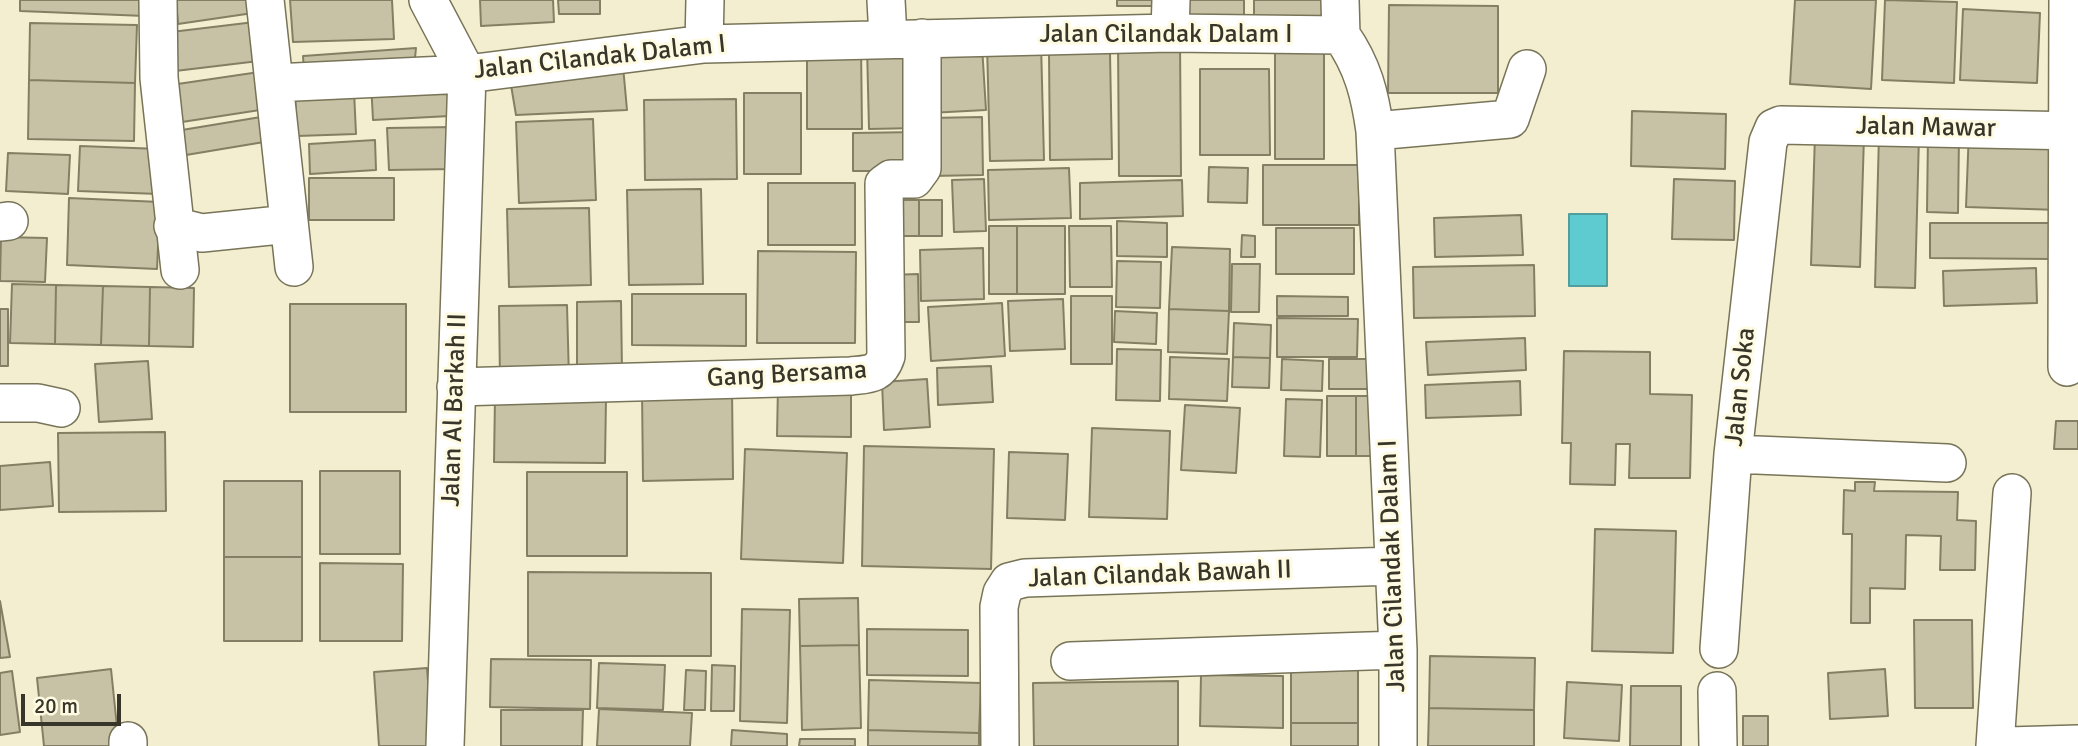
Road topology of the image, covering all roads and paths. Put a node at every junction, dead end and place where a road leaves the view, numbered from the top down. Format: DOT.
graph roads {
  1 [pos="158,0"];
  2 [pos="265,0"];
  3 [pos="428,0"];
  4 [pos="705,0"];
  5 [pos="886,0"];
  6 [pos="2068,0"];
  7 [pos="1171,17"];
  8 [pos="1341,18"];
  9 [pos="905,38"];
  10 [pos="704,44"];
  11 [pos="1527,69"];
  12 [pos="467,74"];
  13 [pos="274,83"];
  14 [pos="1774,128"];
  15 [pos="1375,131"];
  16 [pos="2073,131"];
  17 [pos="173,226"];
  18 [pos="270,226"];
  19 [pos="294,267"];
  20 [pos="180,270"];
  21 [pos="2067,367"];
  22 [pos="456,387"];
  23 [pos="0,404"];
  24 [pos="61,408"];
  25 [pos="1733,454"];
  26 [pos="1947,463"];
  27 [pos="2012,493"];
  28 [pos="1394,566"];
  29 [pos="1719,649"];
  30 [pos="1398,650"];
  31 [pos="1070,662"];
  32 [pos="1717,691"];
  33 [pos="2078,744"];
  34 [pos="445,746"];
  35 [pos="1000,746"];
  36 [pos="1398,746"];
  37 [pos="1718,746"];
  38 [pos="1995,746"];
  39 [pos="2008,746"];
  1 -- 17 [label="street"];
  2 -- 13 [label="street"];
  3 -- 12 [label="street"];
  4 -- 10 [label="street"];
  5 -- 9 [label="street"];
  6 -- 16 [label="street"];
  7 -- 8 [label="street, Jalan Cilandak Dalam I"];
  7 -- 9 [label="street, Jalan Cilandak Dalam I"];
  8 -- 15 [label="street, Jalan Cilandak Dalam I"];
  9 -- 10 [label="street, Jalan Cilandak Dalam I"];
  9 -- 22 [label="street, Gang Bersama"];
  10 -- 12 [label="street, Jalan Cilandak Dalam I"];
  11 -- 15 [label="street"];
  12 -- 13 [label="street, Jalan Cilandak Dalam I"];
  12 -- 22 [label="street, Jalan Al Barkah II"];
  13 -- 19 [label="street"];
  14 -- 16 [label="street, Jalan Mawar"];
  14 -- 25 [label="street, Jalan Soka"];
  15 -- 28 [label="street, Jalan Cilandak Dalam I"];
  16 -- 21 [label="street"];
  17 -- 18 [label="street"];
  17 -- 20 [label="street"];
  22 -- 34 [label="street, Jalan Al Barkah II"];
  23 -- 24 [label="street"];
  25 -- 26 [label="street"];
  25 -- 29 [label="street, Jalan Soka"];
  27 -- 38 [label="street"];
  28 -- 30 [label="street, Jalan Cilandak Dalam I"];
  28 -- 35 [label="street, Jalan Cilandak Bawah II"];
  30 -- 31 [label="street"];
  30 -- 36 [label="street, Jalan Cilandak Dalam I"];
  32 -- 37 [label="street"];
  33 -- 39 [label="street"];
}
